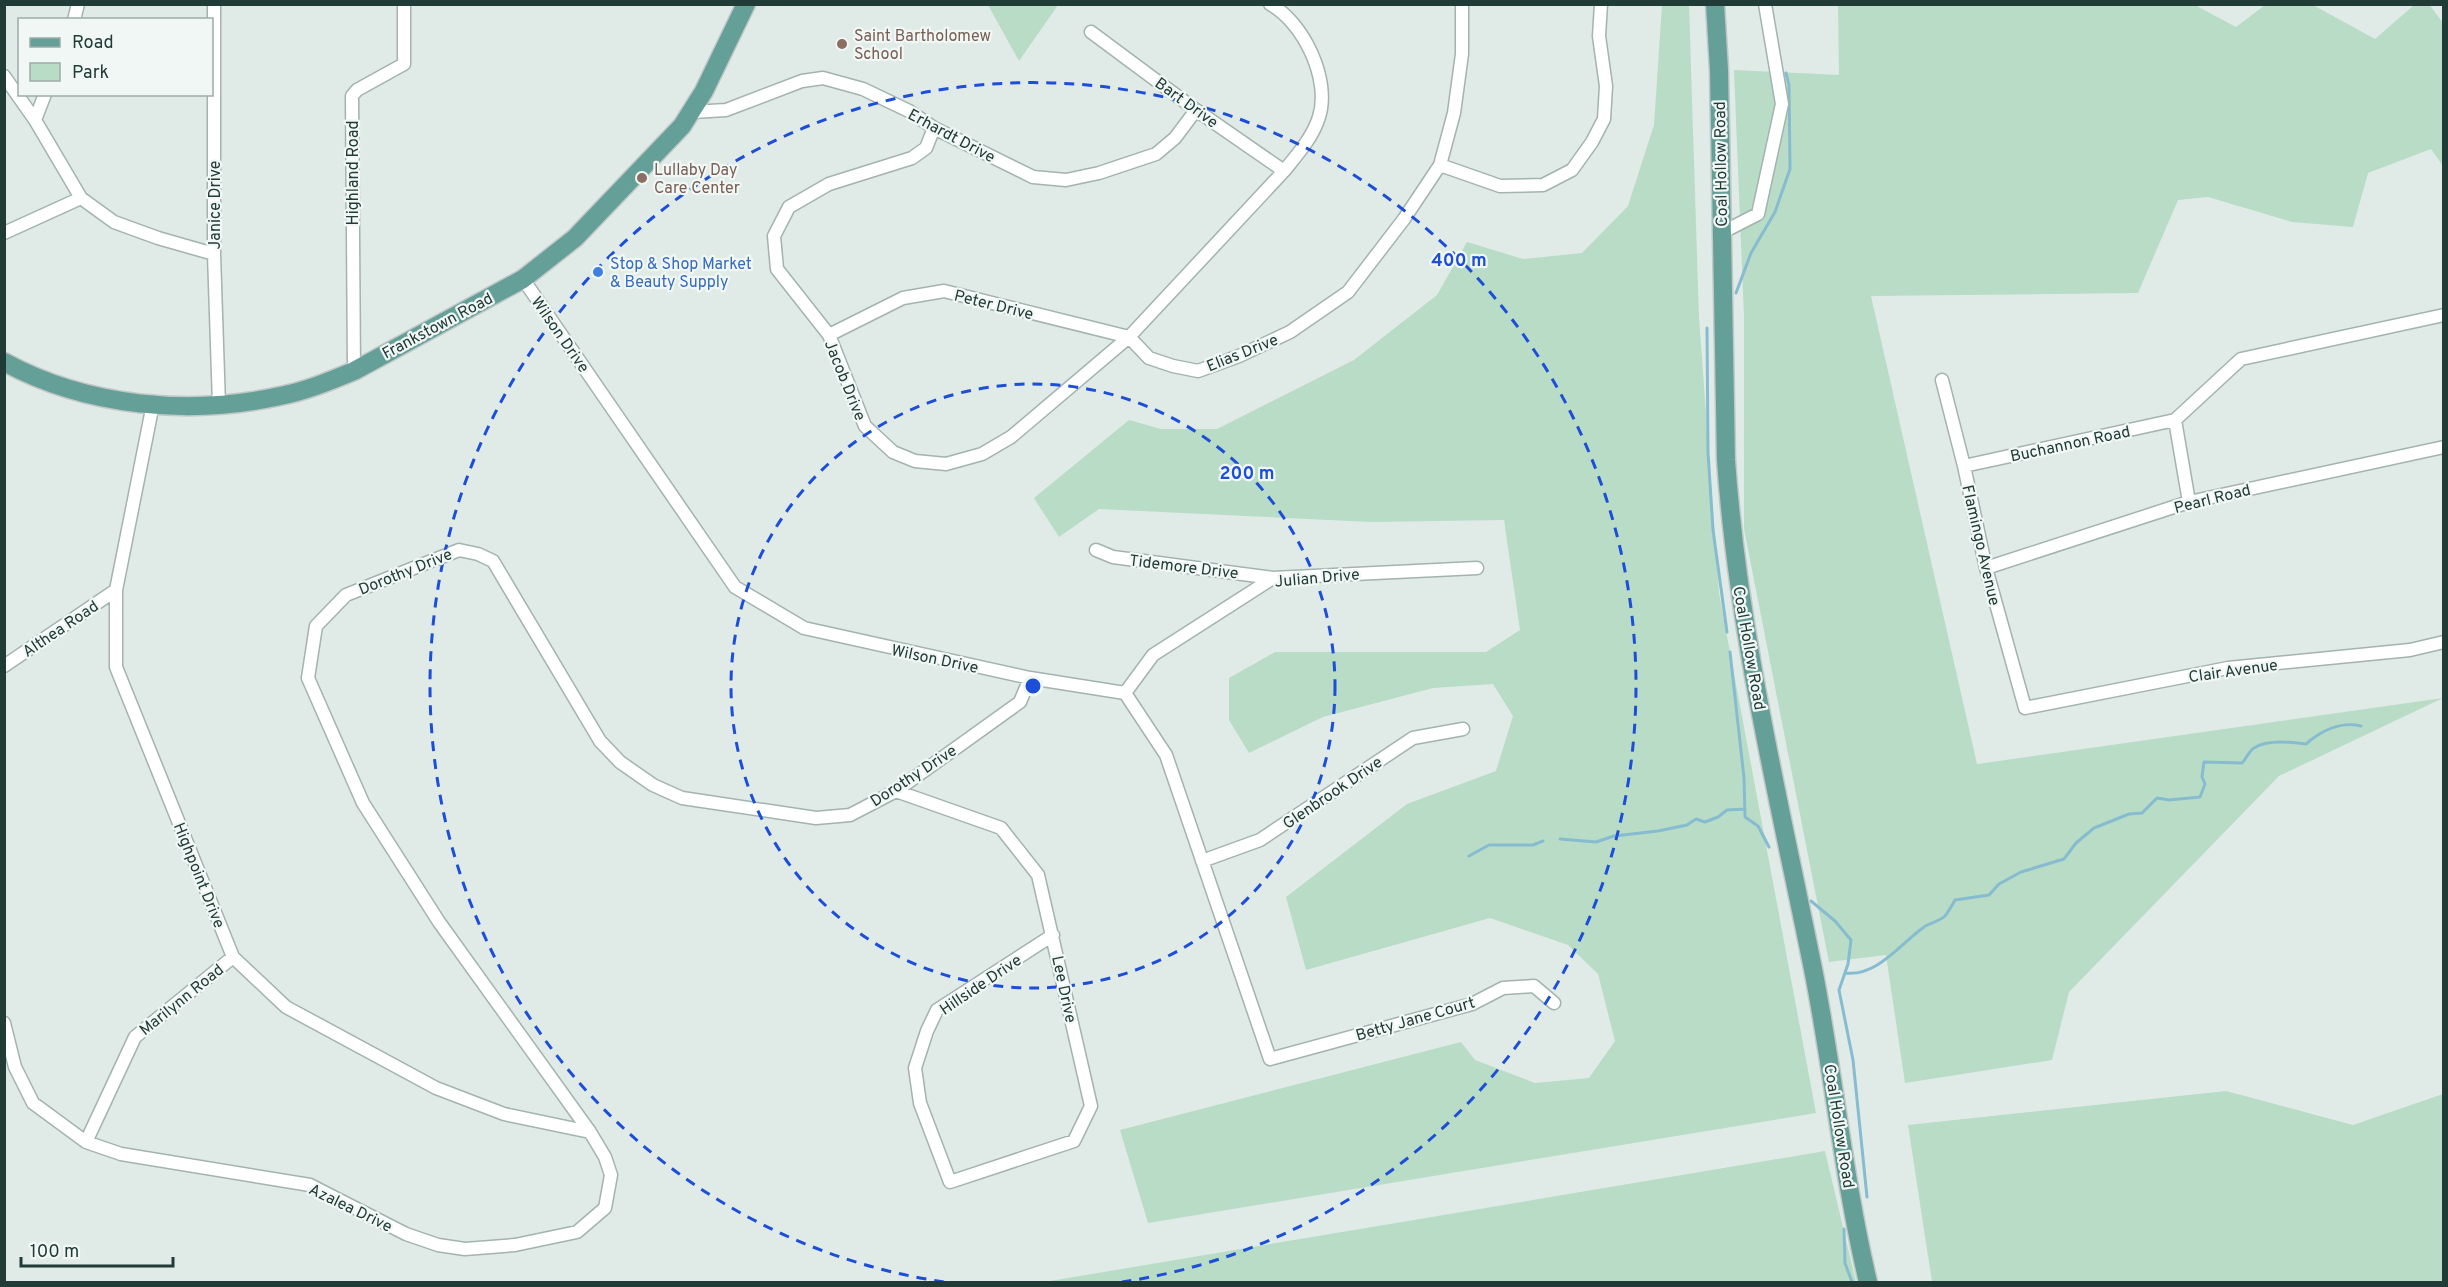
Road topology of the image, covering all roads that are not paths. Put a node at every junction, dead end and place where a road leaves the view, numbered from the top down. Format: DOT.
graph roads {
  1 [pos="214,4"];
  2 [pos="404,4"];
  3 [pos="746,4"];
  4 [pos="1270,4"];
  5 [pos="1462,4"];
  6 [pos="1601,4"];
  7 [pos="1715,4"];
  8 [pos="1765,4"];
  9 [pos="1091,32"];
  10 [pos="4,76"];
  11 [pos="18,96"];
  12 [pos="18,96"];
  13 [pos="44,96"];
  14 [pos="1196,110"];
  15 [pos="693,112"];
  16 [pos="35,120"];
  17 [pos="934,128"];
  18 [pos="1440,165"];
  19 [pos="1284,171"];
  20 [pos="81,198"];
  21 [pos="1721,232"];
  22 [pos="4,233"];
  23 [pos="214,254"];
  24 [pos="523,279"];
  25 [pos="2444,315"];
  26 [pos="829,335"];
  27 [pos="1129,337"];
  28 [pos="4,362"];
  29 [pos="354,371"];
  30 [pos="1942,380"];
  31 [pos="153,404"];
  32 [pos="219,405"];
  33 [pos="2175,420"];
  34 [pos="2444,447"];
  35 [pos="1964,466"];
  36 [pos="2189,502"];
  37 [pos="1096,550"];
  38 [pos="1477,568"];
  39 [pos="1986,568"];
  40 [pos="1273,578"];
  41 [pos="116,590"];
  42 [pos="2444,642"];
  43 [pos="4,666"];
  44 [pos="1030,678"];
  45 [pos="1125,693"];
  46 [pos="2025,708"];
  47 [pos="1463,729"];
  48 [pos="896,791"];
  49 [pos="1202,861"];
  50 [pos="1053,935"];
  51 [pos="234,957"];
  52 [pos="1554,1003"];
  53 [pos="4,1023"];
  54 [pos="590,1132"];
  55 [pos="86,1142"];
  56 [pos="950,1182"];
  57 [pos="1868,1282"];
  1 -- 23 [label="street, Janice Drive"];
  2 -- 29 [label="street, Highland Road"];
  3 -- 15 [label="main road, Frankstown Road"];
  4 -- 19 [label="street"];
  5 -- 18 [label="street, Elias Drive"];
  6 -- 18 [label="street"];
  7 -- 21 [label="main road, Coal Hollow Road"];
  8 -- 21 [label="street"];
  9 -- 14 [label="street, Bart Drive"];
  10 -- 12 [label="street"];
  11 -- 16 [label="street"];
  13 -- 16 [label="street"];
  14 -- 17 [label="street, Erhardt Drive"];
  14 -- 19 [label="street, Bart Drive"];
  15 -- 17 [label="street, Erhardt Drive"];
  15 -- 24 [label="main road, Frankstown Road"];
  16 -- 20 [label="street"];
  17 -- 26 [label="street, Jacob Drive"];
  18 -- 27 [label="street, Elias Drive"];
  19 -- 27 [label="street"];
  20 -- 22 [label="street"];
  20 -- 23 [label="street"];
  21 -- 57 [label="main road, Coal Hollow Road"];
  23 -- 32 [label="street, Janice Drive"];
  24 -- 29 [label="main road, Frankstown Road"];
  24 -- 44 [label="street, Wilson Drive"];
  25 -- 33 [label="street"];
  26 -- 27 [label="street, Peter Drive"];
  26 -- 27 [label="street, Jacob Drive"];
  28 -- 31 [label="main road, Frankstown Road"];
  29 -- 32 [label="main road, Frankstown Road"];
  30 -- 35 [label="street, Flamingo Avenue"];
  31 -- 32 [label="main road, Frankstown Road"];
  31 -- 41 [label="street, Highpoint Drive"];
  33 -- 35 [label="street, Buchannon Road"];
  33 -- 36 [label="street"];
  34 -- 36 [label="street, Pearl Road"];
  35 -- 39 [label="street, Flamingo Avenue"];
  36 -- 39 [label="street, Pearl Road"];
  37 -- 40 [label="street, Tidemore Drive"];
  38 -- 40 [label="street, Julian Drive"];
  39 -- 46 [label="street, Flamingo Avenue"];
  40 -- 45 [label="street, Julian Drive"];
  41 -- 43 [label="street, Althea Road"];
  41 -- 51 [label="street, Highpoint Drive"];
  42 -- 46 [label="street, Clair Avenue"];
  44 -- 45 [label="street, Wilson Drive"];
  44 -- 48 [label="street, Dorothy Drive"];
  45 -- 49 [label="street"];
  47 -- 49 [label="street, Glenbrook Drive"];
  48 -- 50 [label="street, Lee Drive"];
  48 -- 54 [label="street, Dorothy Drive"];
  49 -- 52 [label="street, Betty Jane Court"];
  50 -- 56 [label="street, Hillside Drive"];
  50 -- 56 [label="street, Lee Drive"];
  51 -- 54 [label="street, Highpoint Drive"];
  51 -- 55 [label="street, Marilynn Road"];
  53 -- 55 [label="street, Azalea Drive"];
  54 -- 55 [label="street, Azalea Drive"];
}
